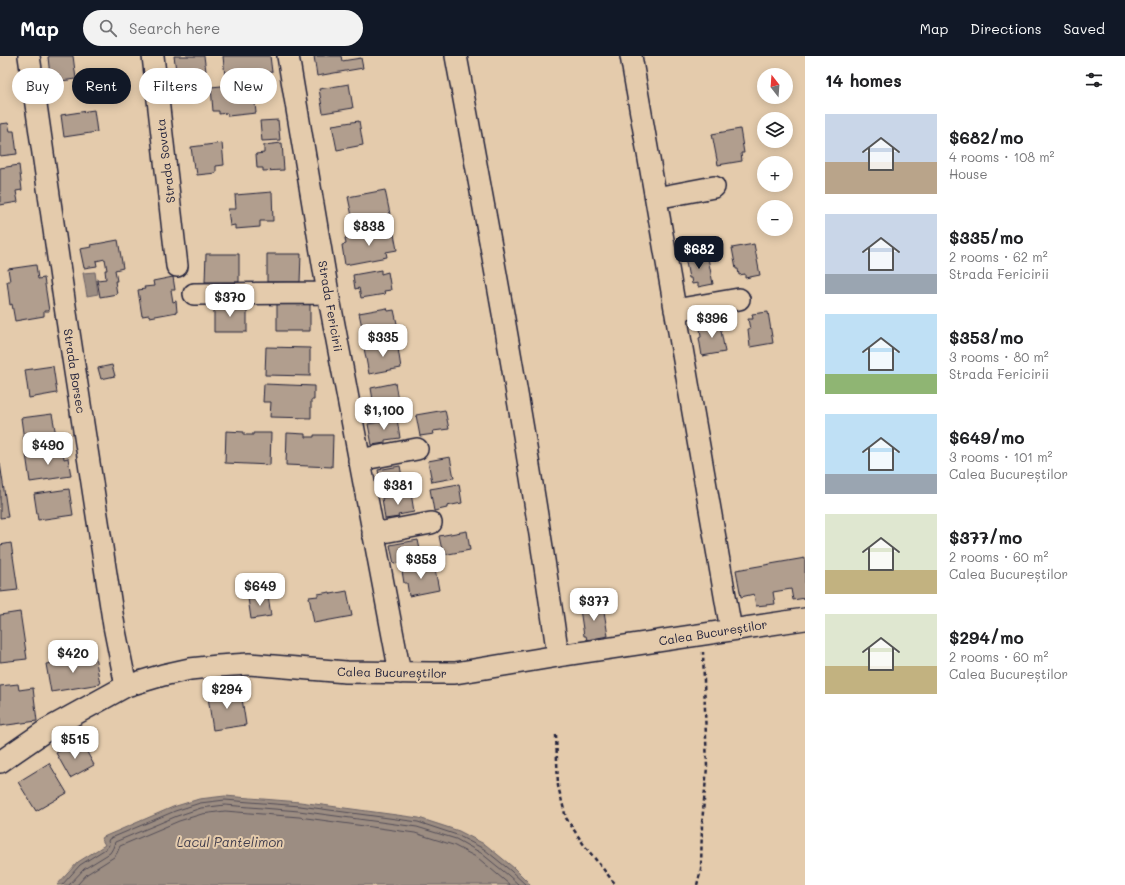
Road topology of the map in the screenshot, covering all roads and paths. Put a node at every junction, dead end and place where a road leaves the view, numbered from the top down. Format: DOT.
graph roads {
  1 [pos="29,56"];
  2 [pos="153,56"];
  3 [pos="288,56"];
  4 [pos="456,56"];
  5 [pos="631,56"];
  6 [pos="714,187"];
  7 [pos="656,198"];
  8 [pos="177,266"];
  9 [pos="328,293"];
  10 [pos="194,294"];
  11 [pos="738,299"];
  12 [pos="675,310"];
  13 [pos="417,449"];
  14 [pos="359,460"];
  15 [pos="431,523"];
  16 [pos="373,534"];
  17 [pos="805,618"];
  18 [pos="731,630"];
  19 [pos="702,634"];
  20 [pos="558,656"];
  21 [pos="400,673"];
  22 [pos="126,686"];
  23 [pos="556,735"];
  24 [pos="0,762"];
  25 [pos="616,885"];
  26 [pos="697,885"];
  1 -- 22 [label="street, Strada Borsec"];
  2 -- 8 [label="street, Strada Sovata"];
  3 -- 9 [label="street, Strada Fericirii"];
  4 -- 20 [label="street"];
  5 -- 7 [label="street"];
  6 -- 7 [label="street"];
  7 -- 12 [label="street"];
  9 -- 10 [label="street"];
  9 -- 14 [label="street, Strada Fericirii"];
  11 -- 12 [label="street"];
  12 -- 18 [label="street"];
  13 -- 14 [label="street"];
  14 -- 16 [label="street, Strada Fericirii"];
  15 -- 16 [label="street"];
  16 -- 21 [label="street, Strada Fericirii"];
  17 -- 18 [label="street, Calea Bucureștilor"];
  18 -- 19 [label="street, Calea Bucureștilor"];
  19 -- 20 [label="street, Calea Bucureștilor"];
  19 -- 26 [label="path"];
  20 -- 21 [label="street, Calea Bucureștilor"];
  21 -- 22 [label="street, Calea Bucureștilor"];
  22 -- 24 [label="street, Calea Bucureștilor"];
  23 -- 25 [label="path"];
}
